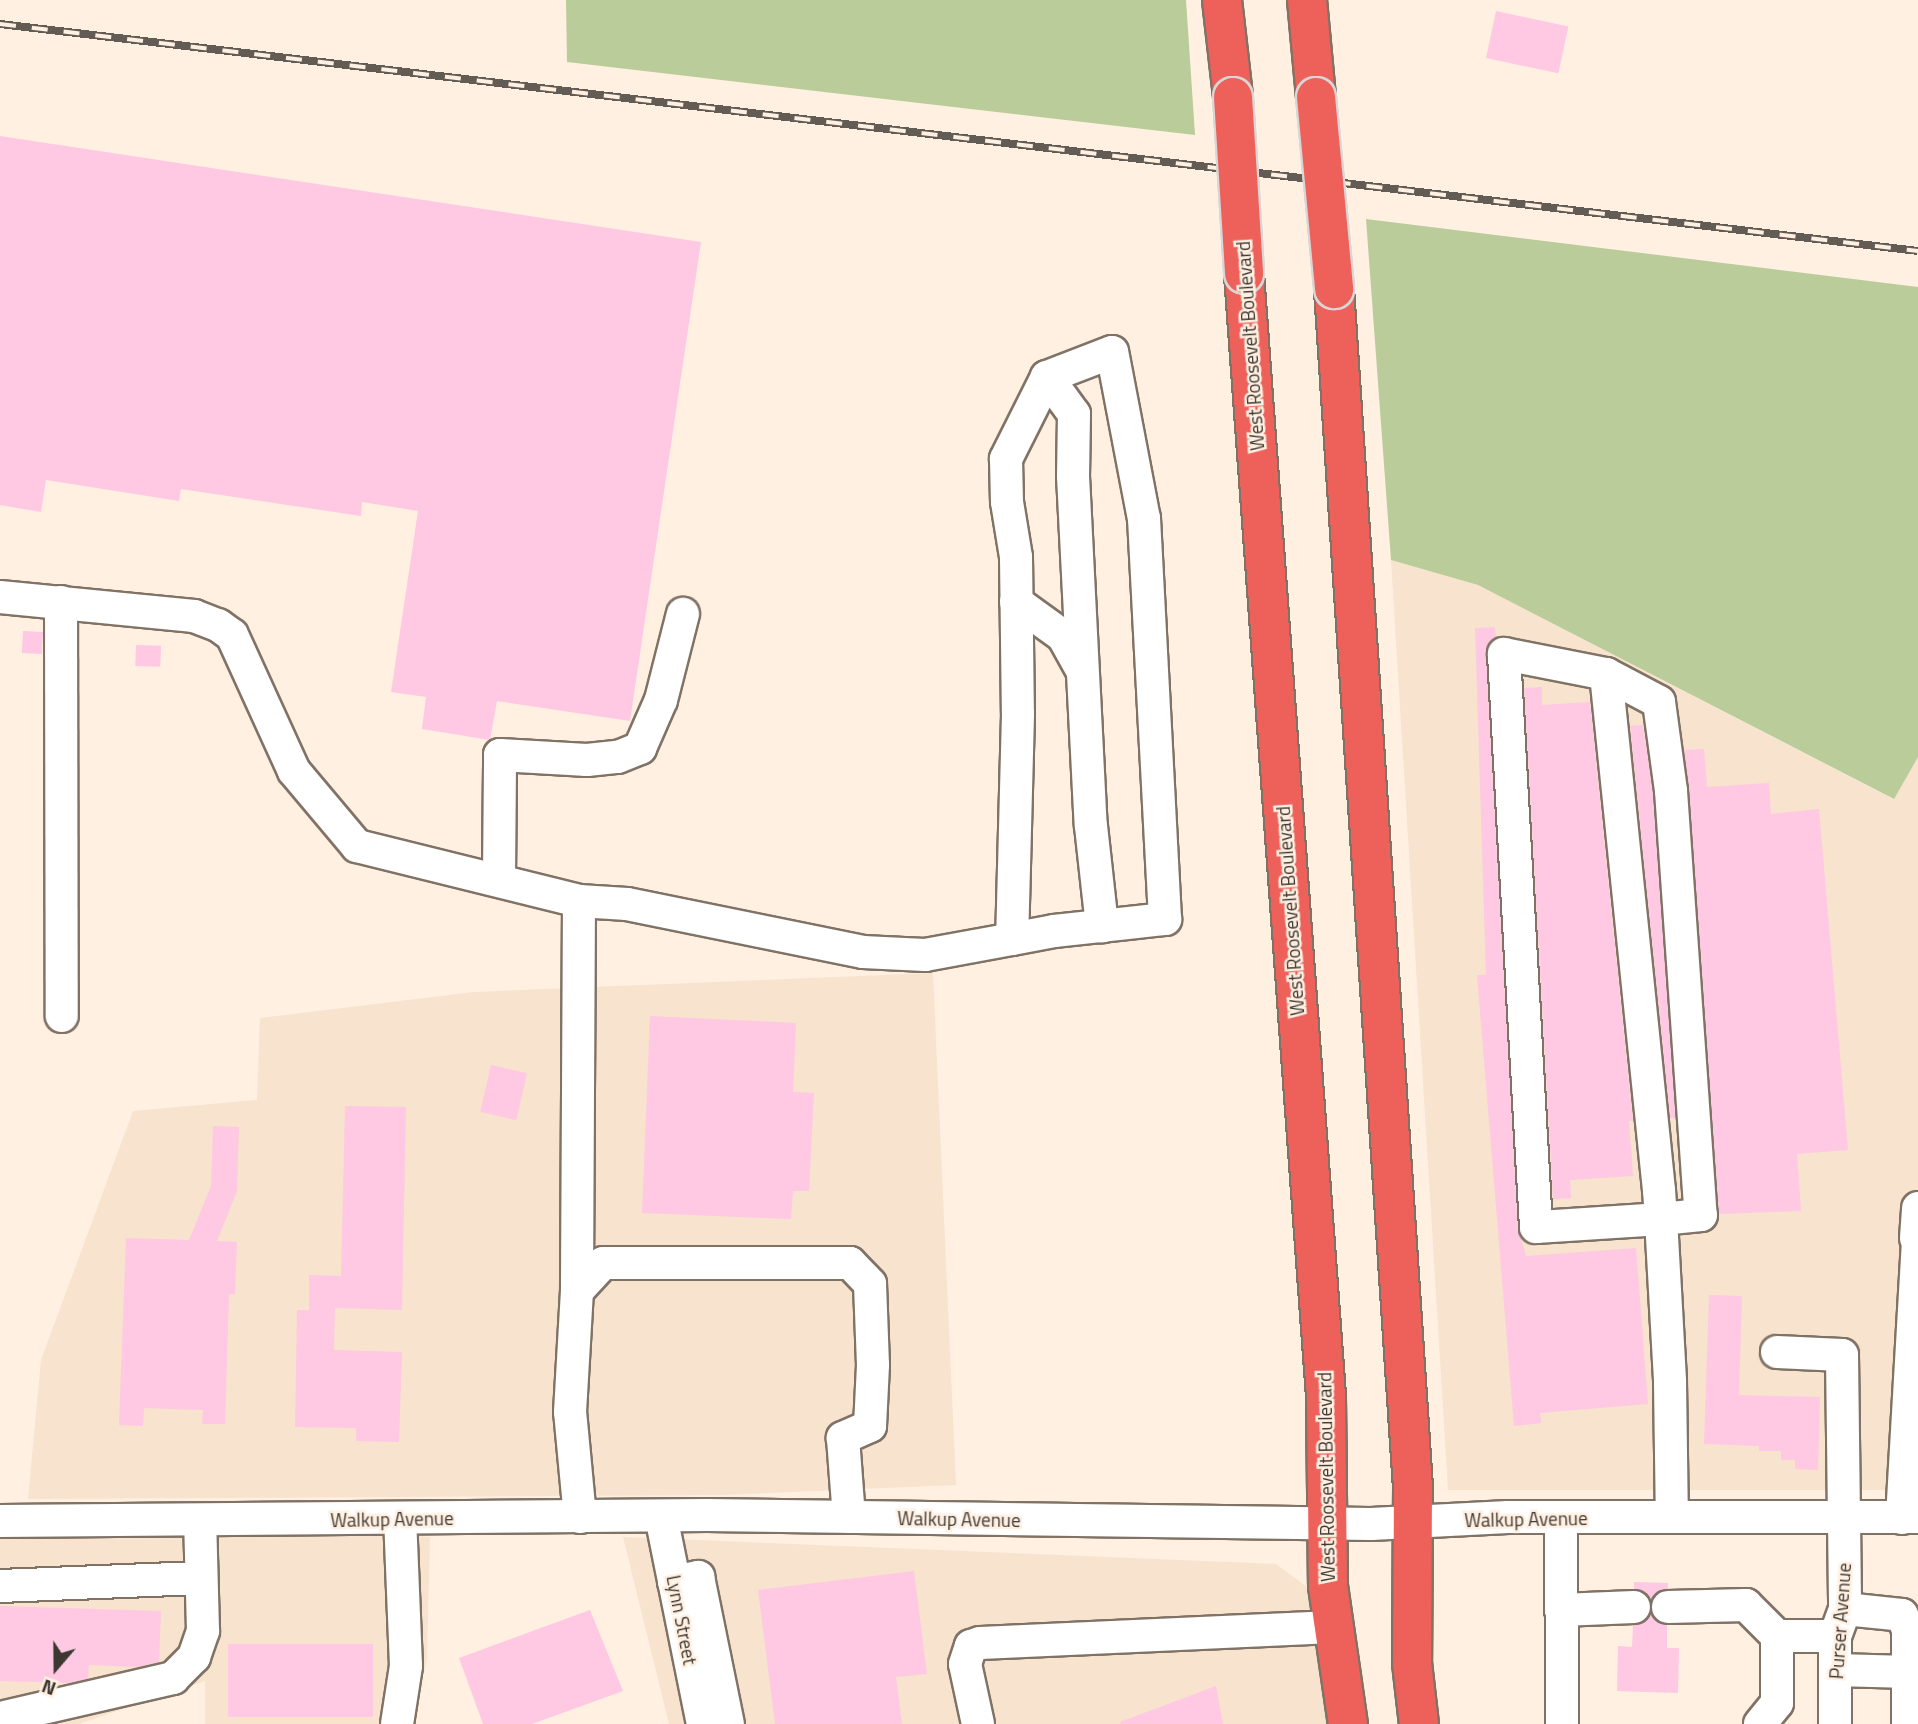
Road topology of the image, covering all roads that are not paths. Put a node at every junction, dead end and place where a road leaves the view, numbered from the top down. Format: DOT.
graph roads {
  1 [pos="1222,0"];
  2 [pos="1307,0"];
  3 [pos="1047,377"];
  4 [pos="0,597"];
  5 [pos="61,602"];
  6 [pos="1016,603"];
  7 [pos="683,614"];
  8 [pos="1083,672"];
  9 [pos="1606,674"];
  10 [pos="499,879"];
  11 [pos="579,901"];
  12 [pos="1102,926"];
  13 [pos="1012,939"];
  14 [pos="62,1016"];
  15 [pos="1661,1219"];
  16 [pos="1917,1228"];
  17 [pos="577,1291"];
  18 [pos="1777,1352"];
  19 [pos="661,1516"];
  20 [pos="580,1517"];
  21 [pos="849,1517"];
  22 [pos="1561,1517"];
  23 [pos="1672,1517"];
  24 [pos="400,1518"];
  25 [pos="1844,1518"];
  26 [pos="1910,1518"];
  27 [pos="200,1520"];
  28 [pos="0,1521"];
  29 [pos="1412,1522"];
  30 [pos="1327,1524"];
  31 [pos="201,1578"];
  32 [pos="674,1582"];
  33 [pos="0,1586"];
  34 [pos="1634,1607"];
  35 [pos="1668,1607"];
  36 [pos="1561,1610"];
  37 [pos="1840,1622"];
  38 [pos="1334,1626"];
  39 [pos="1777,1636"];
  40 [pos="1835,1670"];
  41 [pos="1910,1672"];
  42 [pos="0,1718"];
  43 [pos="397,1724"];
  44 [pos="703,1724"];
  45 [pos="728,1724"];
  46 [pos="978,1724"];
  47 [pos="1348,1724"];
  48 [pos="1419,1724"];
  49 [pos="1562,1724"];
  50 [pos="1760,1724"];
  51 [pos="1835,1724"];
  52 [pos="1908,1724"];
  1 -- 30 [label="highway, West Roosevelt Boulevard, bridge"];
  2 -- 29 [label="highway, bridge"];
  3 -- 6 [label="street"];
  3 -- 8 [label="street"];
  3 -- 12 [label="street"];
  4 -- 5 [label="street"];
  5 -- 10 [label="street"];
  5 -- 14 [label="street"];
  6 -- 8 [label="street"];
  6 -- 13 [label="street"];
  7 -- 10 [label="street"];
  8 -- 12 [label="street"];
  9 -- 15 [label="street"];
  9 -- 15 [label="street"];
  9 -- 15 [label="street"];
  10 -- 11 [label="street"];
  11 -- 13 [label="street"];
  11 -- 17 [label="street"];
  12 -- 13 [label="street"];
  15 -- 23 [label="street"];
  16 -- 26 [label="street"];
  17 -- 20 [label="street"];
  17 -- 21 [label="street"];
  18 -- 25 [label="street, Purser Avenue"];
  19 -- 20 [label="street, Walkup Avenue"];
  19 -- 21 [label="street, Walkup Avenue"];
  19 -- 32 [label="street, Lynn Street"];
  20 -- 24 [label="street, Walkup Avenue"];
  21 -- 30 [label="street, Walkup Avenue"];
  22 -- 23 [label="street, Walkup Avenue"];
  22 -- 29 [label="street, Walkup Avenue"];
  22 -- 36 [label="street"];
  23 -- 25 [label="street, Walkup Avenue"];
  24 -- 27 [label="street, Walkup Avenue"];
  24 -- 43 [label="street"];
  25 -- 26 [label="street, Walkup Avenue"];
  25 -- 37 [label="street, Purser Avenue"];
  27 -- 28 [label="street, Walkup Avenue"];
  27 -- 31 [label="street"];
  29 -- 30 [label="street, Walkup Avenue"];
  29 -- 48 [label="highway"];
  30 -- 38 [label="highway, West Roosevelt Boulevard"];
  31 -- 33 [label="street"];
  31 -- 42 [label="street"];
  32 -- 44 [label="street, Lynn Street"];
  32 -- 45 [label="street"];
  34 -- 36 [label="street"];
  35 -- 39 [label="street"];
  36 -- 49 [label="street"];
  37 -- 39 [label="street"];
  37 -- 40 [label="street, Purser Avenue"];
  37 -- 41 [label="street"];
  38 -- 46 [label="street"];
  38 -- 47 [label="highway, West Roosevelt Boulevard"];
  39 -- 50 [label="street"];
  40 -- 41 [label="street"];
  40 -- 51 [label="street, Purser Avenue"];
  41 -- 52 [label="street"];
}
